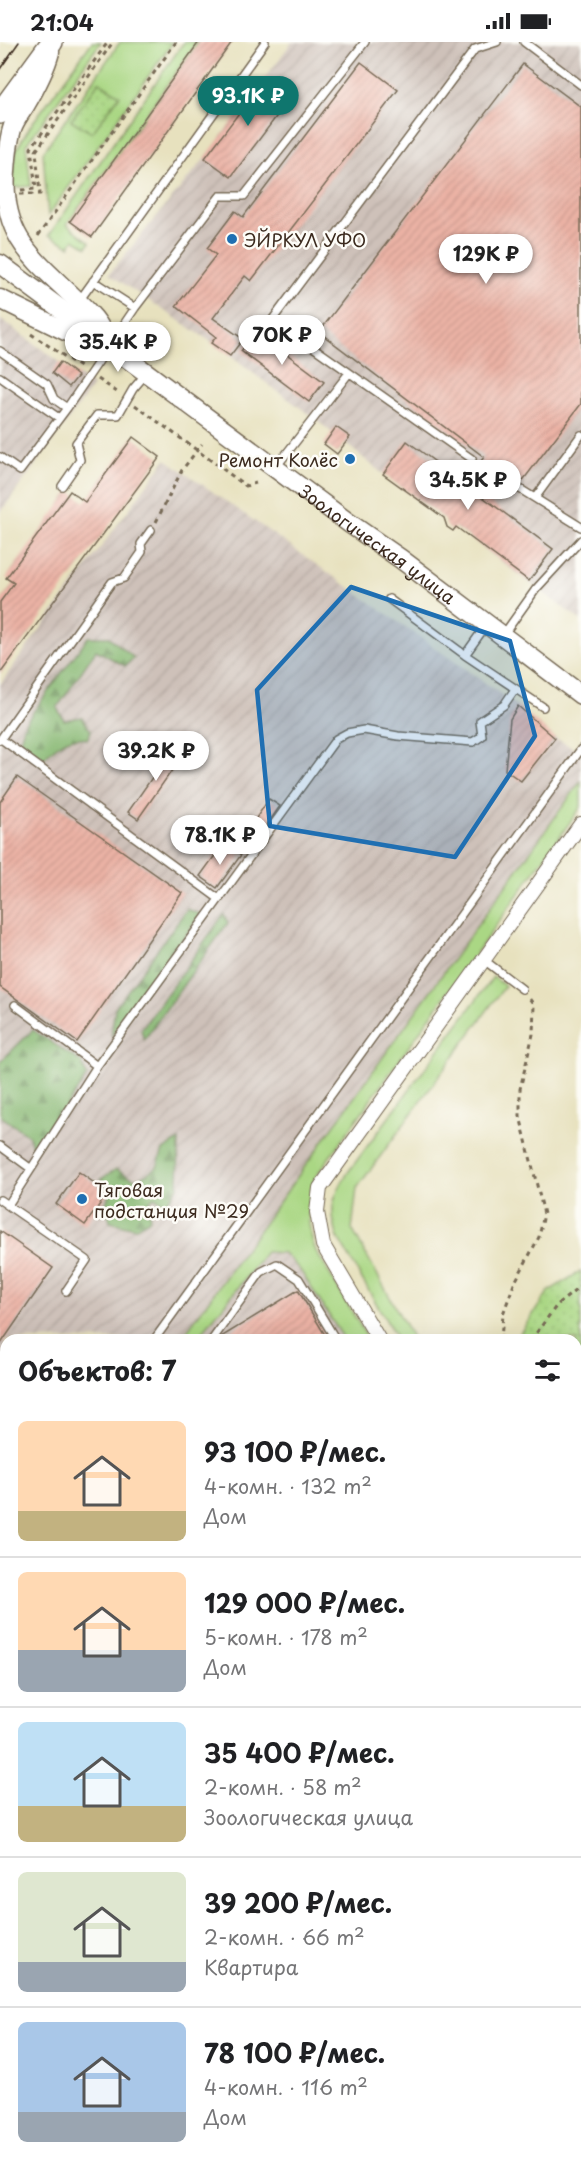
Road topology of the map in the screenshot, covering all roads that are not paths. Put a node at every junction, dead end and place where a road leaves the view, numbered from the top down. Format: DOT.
graph roads {
  1 [pos="52,42"];
  2 [pos="265,42"];
  3 [pos="364,42"];
  4 [pos="497,42"];
  5 [pos="524,42"];
  6 [pos="581,85"];
  7 [pos="0,113"];
  8 [pos="0,264"];
  9 [pos="93,281"];
  10 [pos="0,299"];
  11 [pos="74,308"];
  12 [pos="135,308"];
  13 [pos="110,345"];
  14 [pos="0,351"];
  15 [pos="147,372"];
  16 [pos="349,373"];
  17 [pos="0,377"];
  18 [pos="67,408"];
  19 [pos="59,418"];
  20 [pos="581,435"];
  21 [pos="0,457"];
  22 [pos="472,459"];
  23 [pos="276,467"];
  24 [pos="504,479"];
  25 [pos="62,486"];
  26 [pos="535,498"];
  27 [pos="581,526"];
  28 [pos="151,530"];
  29 [pos="581,540"];
  30 [pos="389,599"];
  31 [pos="487,624"];
  32 [pos="502,636"];
  33 [pos="465,655"];
  34 [pos="515,688"];
  35 [pos="581,695"];
  36 [pos="543,707"];
  37 [pos="0,740"];
  38 [pos="581,749"];
  39 [pos="581,824"];
  40 [pos="219,899"];
  41 [pos="484,960"];
  42 [pos="522,989"];
  43 [pos="15,1005"];
  44 [pos="98,1066"];
  45 [pos="0,1146"];
  46 [pos="30,1168"];
  47 [pos="0,1200"];
  48 [pos="8,1205"];
  49 [pos="66,1291"];
  50 [pos="158,1334"];
  51 [pos="218,1334"];
  52 [pos="332,1334"];
  53 [pos="375,1334"];
  1 -- 7 [label="main road"];
  1 -- 11 [label="street"];
  2 -- 9 [label="lane"];
  3 -- 12 [label="lane"];
  4 -- 16 [label="lane"];
  5 -- 6 [label="lane"];
  8 -- 11 [label="street"];
  9 -- 11 [label="lane"];
  9 -- 12 [label="lane"];
  10 -- 13 [label="street"];
  11 -- 13 [label="street"];
  12 -- 13 [label="lane"];
  13 -- 15 [label="street, Зоологическая улица"];
  13 -- 18 [label="lane"];
  14 -- 18 [label="lane"];
  15 -- 23 [label="street, Зоологическая улица"];
  15 -- 25 [label="lane"];
  16 -- 22 [label="lane"];
  16 -- 23 [label="lane"];
  17 -- 19 [label="lane"];
  18 -- 19 [label="lane"];
  19 -- 21 [label="lane"];
  20 -- 26 [label="lane"];
  23 -- 31 [label="street, Зоологическая улица"];
  24 -- 26 [label="lane"];
  26 -- 27 [label="lane"];
  28 -- 37 [label="lane"];
  29 -- 32 [label="lane"];
  30 -- 33 [label="lane"];
  31 -- 32 [label="street, Зоологическая улица"];
  31 -- 33 [label="lane"];
  32 -- 35 [label="street, Зоологическая улица"];
  33 -- 34 [label="lane"];
  34 -- 36 [label="lane"];
  34 -- 40 [label="lane"];
  37 -- 40 [label="lane"];
  38 -- 50 [label="lane"];
  39 -- 41 [label="street"];
  40 -- 44 [label="lane"];
  41 -- 42 [label="lane"];
  41 -- 53 [label="street"];
  43 -- 44 [label="lane"];
  44 -- 46 [label="lane"];
  45 -- 46 [label="lane"];
  46 -- 48 [label="lane"];
  47 -- 48 [label="lane"];
  48 -- 49 [label="lane"];
  51 -- 52 [label="lane"];
}
